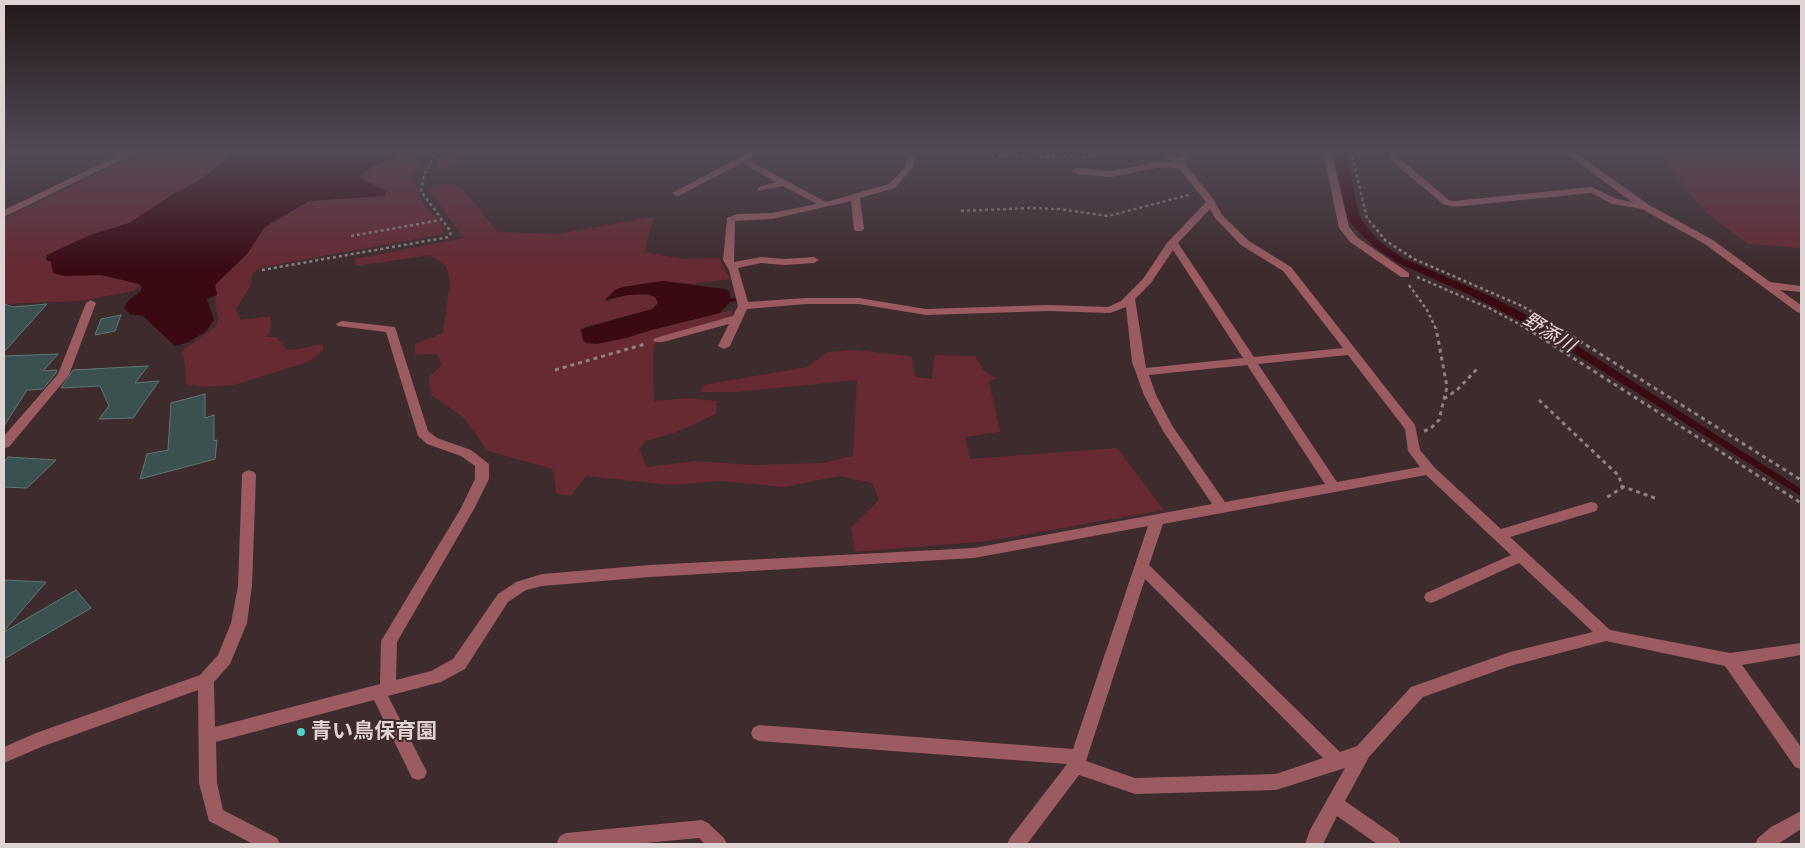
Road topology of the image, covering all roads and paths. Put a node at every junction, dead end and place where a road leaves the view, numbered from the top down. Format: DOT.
graph roads {
  1 [pos="53,191"];
  2 [pos="421,191"];
  3 [pos="682,191"];
  4 [pos="797,191"];
  5 [pos="877,191"];
  6 [pos="1336,191"];
  7 [pos="1360,191"];
  8 [pos="1432,191"];
  9 [pos="1586,191"];
  10 [pos="1593,191"];
  11 [pos="1623,191"];
  12 [pos="1203,192"];
  13 [pos="677,193"];
  14 [pos="855,197"];
  15 [pos="1211,202"];
  16 [pos="824,206"];
  17 [pos="1646,207"];
  18 [pos="961,211"];
  19 [pos="4,214"];
  20 [pos="442,220"];
  21 [pos="859,229"];
  22 [pos="351,236"];
  23 [pos="1173,243"];
  24 [pos="814,260"];
  25 [pos="796,262"];
  26 [pos="731,266"];
  27 [pos="262,270"];
  28 [pos="797,274"];
  29 [pos="1405,275"];
  30 [pos="1769,285"];
  31 [pos="1801,289"];
  32 [pos="1128,300"];
  33 [pos="91,303"];
  34 [pos="743,306"];
  35 [pos="1801,310"];
  36 [pos="737,318"];
  37 [pos="342,324"];
  38 [pos="659,340"];
  39 [pos="724,346"];
  40 [pos="1351,351"];
  41 [pos="1250,361"];
  42 [pos="1477,369"];
  43 [pos="555,370"];
  44 [pos="1142,372"];
  45 [pos="1444,399"];
  46 [pos="1539,400"];
  47 [pos="1412,435"];
  48 [pos="4,444"];
  49 [pos="1429,470"];
  50 [pos="249,475"];
  51 [pos="1801,480"];
  52 [pos="1621,486"];
  53 [pos="1334,488"];
  54 [pos="1655,498"];
  55 [pos="1801,503"];
  56 [pos="1590,507"];
  57 [pos="1222,508"];
  58 [pos="1157,520"];
  59 [pos="1499,535"];
  60 [pos="1521,556"];
  61 [pos="1142,567"];
  62 [pos="1431,597"];
  63 [pos="1606,634"];
  64 [pos="1801,649"];
  65 [pos="1730,660"];
  66 [pos="206,680"];
  67 [pos="383,691"];
  68 [pos="759,733"];
  69 [pos="207,737"];
  70 [pos="1364,752"];
  71 [pos="4,755"];
  72 [pos="1077,761"];
  73 [pos="1801,761"];
  74 [pos="1339,762"];
  75 [pos="418,772"];
  76 [pos="1335,804"];
  77 [pos="1801,820"];
  78 [pos="566,842"];
  79 [pos="271,844"];
  80 [pos="718,844"];
  81 [pos="1016,844"];
  82 [pos="1314,844"];
  83 [pos="1392,844"];
  84 [pos="1764,844"];
  1 -- 19 [label="street"];
  2 -- 20 [label="path"];
  3 -- 13 [label="street"];
  4 -- 16 [label="street"];
  5 -- 14 [label="street"];
  6 -- 29 [label="street"];
  7 -- 51 [label="path"];
  8 -- 9 [label="street"];
  10 -- 17 [label="street"];
  11 -- 17 [label="street"];
  12 -- 15 [label="street"];
  12 -- 18 [label="path"];
  14 -- 16 [label="street"];
  14 -- 21 [label="street"];
  15 -- 23 [label="street"];
  15 -- 40 [label="street"];
  16 -- 26 [label="street"];
  17 -- 30 [label="street"];
  20 -- 22 [label="path"];
  20 -- 27 [label="path"];
  23 -- 32 [label="street"];
  23 -- 41 [label="street"];
  24 -- 25 [label="street"];
  25 -- 26 [label="street"];
  25 -- 28 [label="street"];
  26 -- 34 [label="street"];
  29 -- 45 [label="path"];
  29 -- 55 [label="path"];
  30 -- 31 [label="street"];
  30 -- 35 [label="street"];
  32 -- 34 [label="street"];
  32 -- 44 [label="street"];
  33 -- 48 [label="street"];
  34 -- 36 [label="street"];
  36 -- 38 [label="street"];
  36 -- 39 [label="street"];
  37 -- 67 [label="street"];
  38 -- 43 [label="path"];
  40 -- 41 [label="street"];
  40 -- 47 [label="street"];
  41 -- 44 [label="street"];
  41 -- 53 [label="street"];
  42 -- 45 [label="path"];
  44 -- 57 [label="street"];
  45 -- 47 [label="path"];
  46 -- 52 [label="path"];
  47 -- 49 [label="street"];
  49 -- 53 [label="street"];
  49 -- 59 [label="street"];
  50 -- 66 [label="street"];
  52 -- 54 [label="path"];
  52 -- 56 [label="path"];
  53 -- 57 [label="street"];
  56 -- 59 [label="street"];
  57 -- 58 [label="street"];
  58 -- 61 [label="street"];
  58 -- 67 [label="street"];
  59 -- 60 [label="street"];
  60 -- 62 [label="street"];
  60 -- 63 [label="street"];
  61 -- 72 [label="street"];
  61 -- 74 [label="street"];
  63 -- 65 [label="street"];
  63 -- 70 [label="street"];
  64 -- 65 [label="street"];
  65 -- 73 [label="street"];
  66 -- 69 [label="street"];
  66 -- 71 [label="street"];
  67 -- 69 [label="street"];
  67 -- 75 [label="street"];
  68 -- 72 [label="street"];
  69 -- 79 [label="street"];
  70 -- 74 [label="street"];
  70 -- 76 [label="street"];
  72 -- 74 [label="street"];
  72 -- 81 [label="street"];
  76 -- 82 [label="street"];
  76 -- 83 [label="street"];
  77 -- 84 [label="street"];
  78 -- 80 [label="street"];
}
